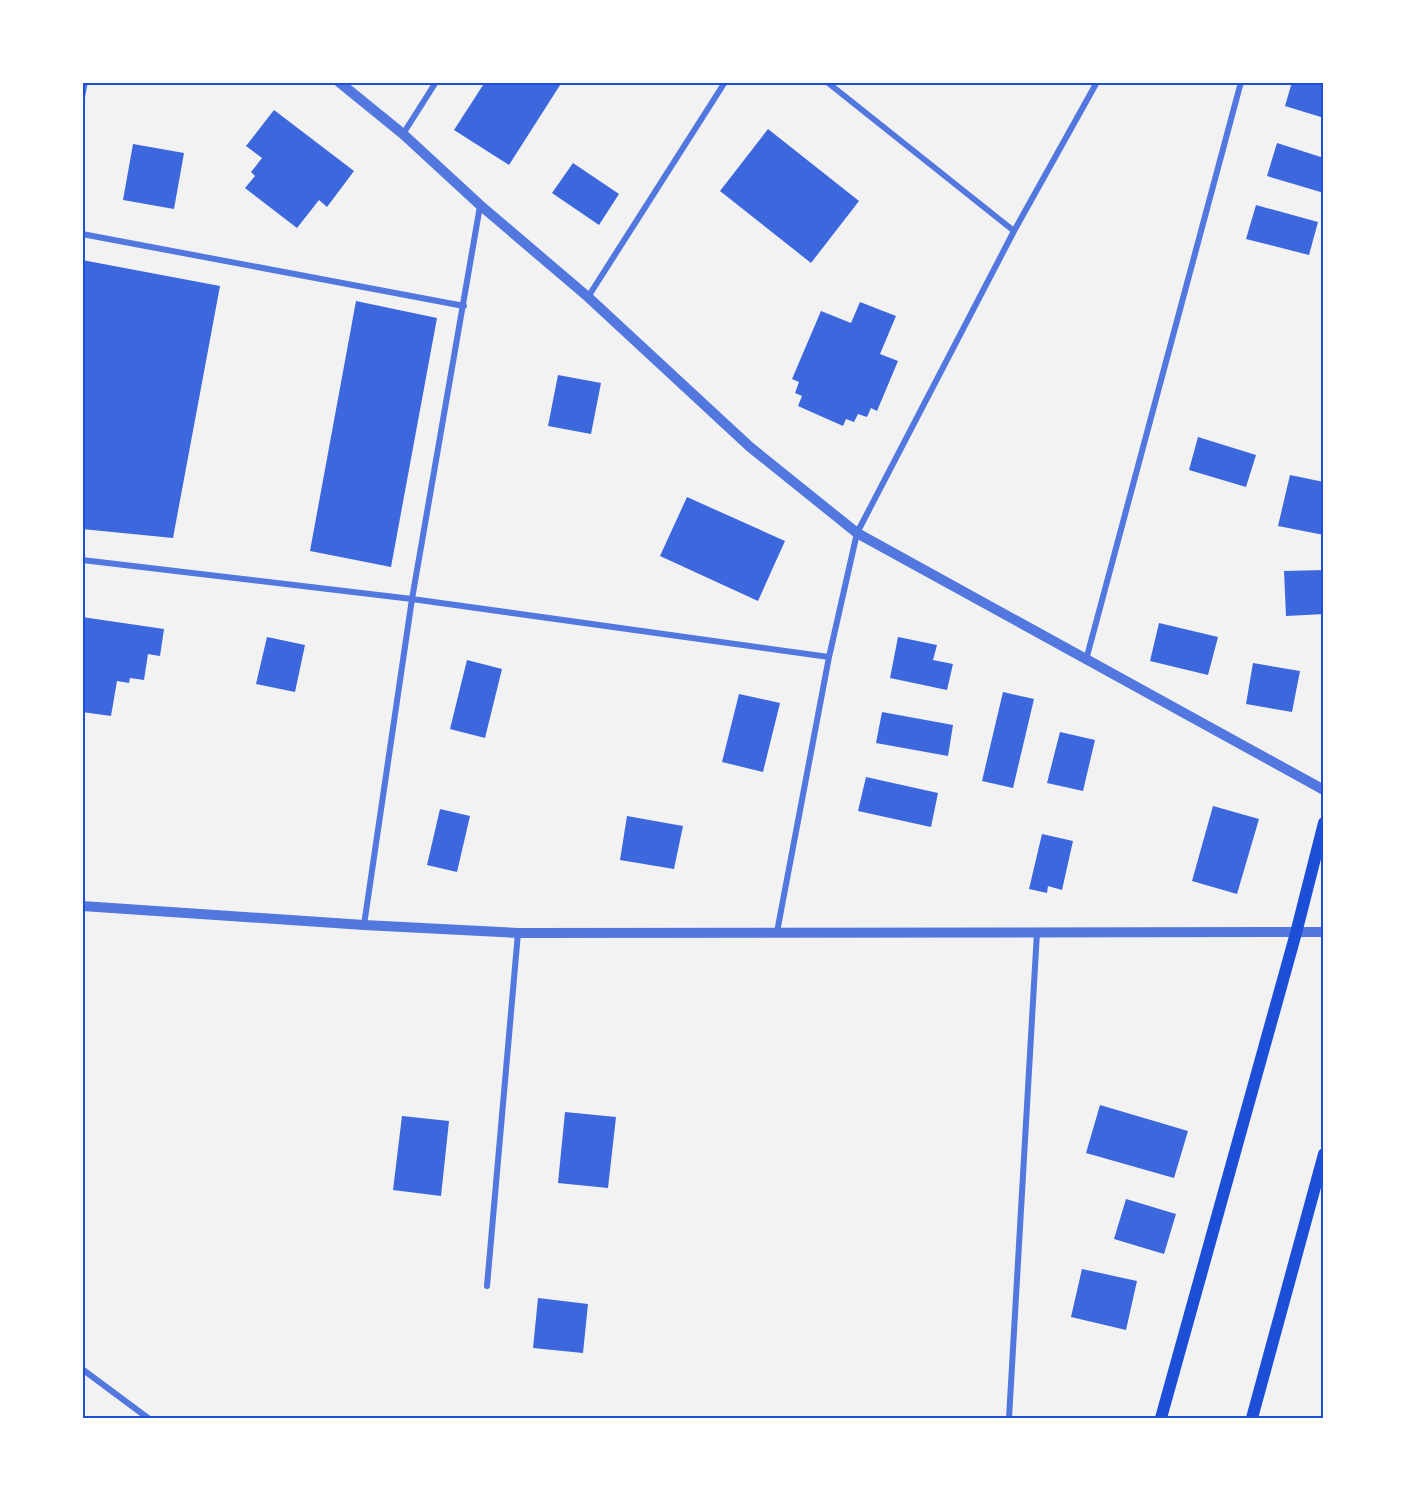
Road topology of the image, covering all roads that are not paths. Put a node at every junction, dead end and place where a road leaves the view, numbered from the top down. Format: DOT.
graph roads {
  1 [pos="85,82"];
  2 [pos="339,82"];
  3 [pos="436,82"];
  4 [pos="725,82"];
  5 [pos="827,82"];
  6 [pos="1097,82"];
  7 [pos="1241,82"];
  8 [pos="82,97"];
  9 [pos="403,134"];
  10 [pos="480,205"];
  11 [pos="1014,231"];
  12 [pos="82,234"];
  13 [pos="588,297"];
  14 [pos="464,306"];
  15 [pos="857,533"];
  16 [pos="82,560"];
  17 [pos="412,599"];
  18 [pos="829,657"];
  19 [pos="1086,660"];
  20 [pos="1323,790"];
  21 [pos="1323,823"];
  22 [pos="82,906"];
  23 [pos="364,925"];
  24 [pos="777,932"];
  25 [pos="1036,932"];
  26 [pos="1323,932"];
  27 [pos="518,933"];
  28 [pos="1296,933"];
  29 [pos="1323,1154"];
  30 [pos="487,1286"];
  31 [pos="82,1368"];
  32 [pos="148,1419"];
  33 [pos="1009,1419"];
  34 [pos="1161,1419"];
  35 [pos="1252,1419"];
  1 -- 8 [label="street"];
  2 -- 9 [label="street"];
  3 -- 9 [label="street"];
  4 -- 13 [label="street"];
  5 -- 11 [label="street"];
  6 -- 11 [label="street"];
  7 -- 19 [label="street"];
  9 -- 10 [label="street"];
  10 -- 13 [label="street"];
  10 -- 14 [label="street"];
  11 -- 15 [label="street"];
  12 -- 14 [label="street"];
  13 -- 15 [label="street"];
  14 -- 17 [label="street"];
  15 -- 18 [label="street"];
  15 -- 19 [label="street"];
  16 -- 17 [label="street"];
  17 -- 18 [label="street"];
  17 -- 23 [label="street"];
  18 -- 24 [label="street"];
  19 -- 20 [label="street"];
  21 -- 28 [label="main road"];
  22 -- 23 [label="street"];
  23 -- 27 [label="street"];
  24 -- 25 [label="street"];
  24 -- 27 [label="street"];
  25 -- 28 [label="street"];
  25 -- 33 [label="street"];
  26 -- 28 [label="street"];
  27 -- 30 [label="street"];
  28 -- 34 [label="main road"];
  29 -- 35 [label="main road"];
  31 -- 32 [label="street"];
}
